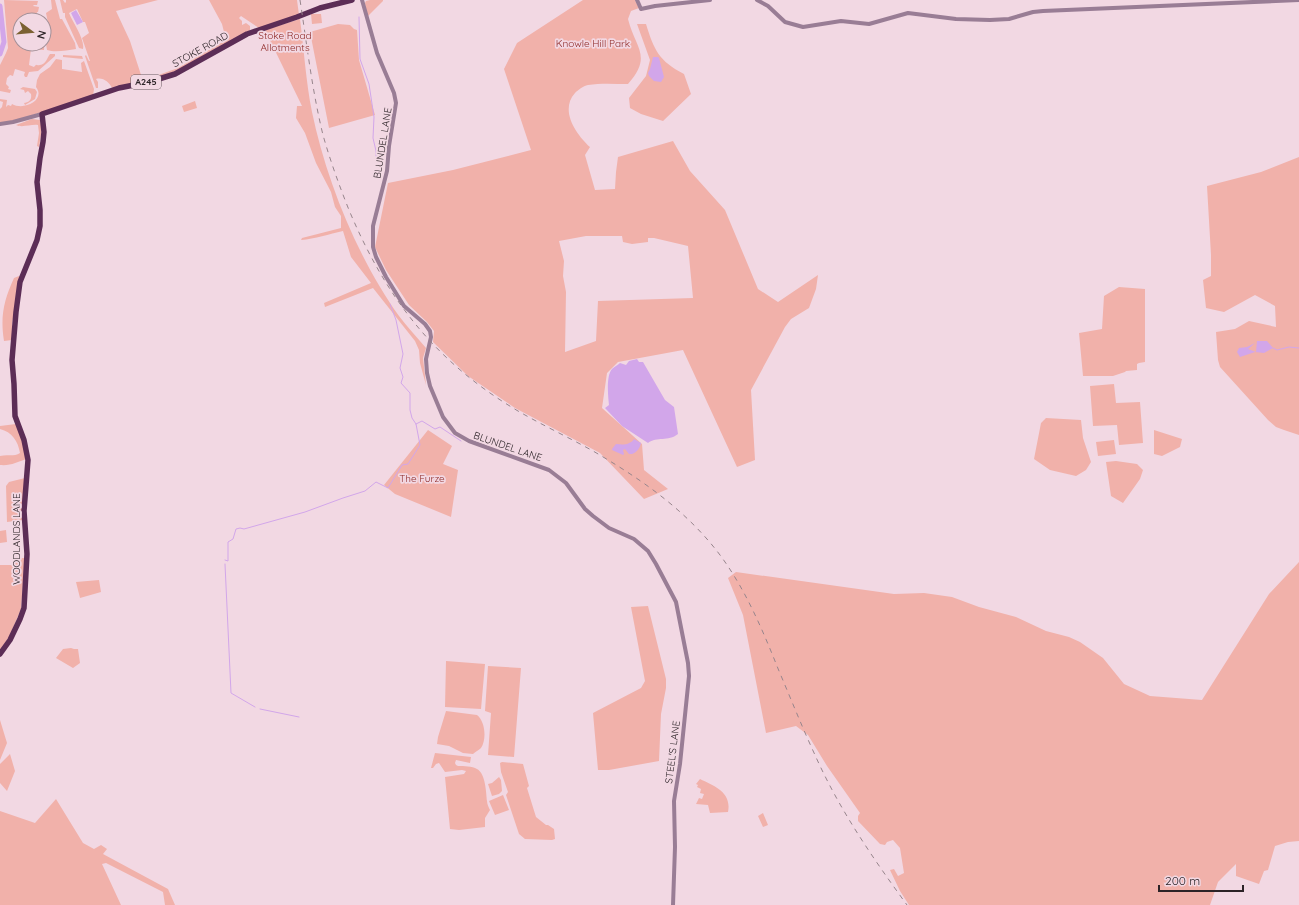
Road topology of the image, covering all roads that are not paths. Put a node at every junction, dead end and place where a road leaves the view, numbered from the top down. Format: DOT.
graph roads {
  1 [pos="352,0"];
  2 [pos="362,0"];
  3 [pos="637,0"];
  4 [pos="710,0"];
  5 [pos="757,0"];
  6 [pos="1299,0"];
  7 [pos="42,114"];
  8 [pos="0,124"];
  9 [pos="676,602"];
  10 [pos="0,654"];
  11 [pos="673,905"];
  1 -- 7 [label="main road, STOKE ROAD / A245"];
  2 -- 9 [label="street, BLUNDEL LANE"];
  3 -- 4 [label="street"];
  5 -- 6 [label="street"];
  7 -- 8 [label="street"];
  7 -- 10 [label="main road, WOODLANDS LANE"];
  9 -- 11 [label="street, STEEL'S LANE"];
}
